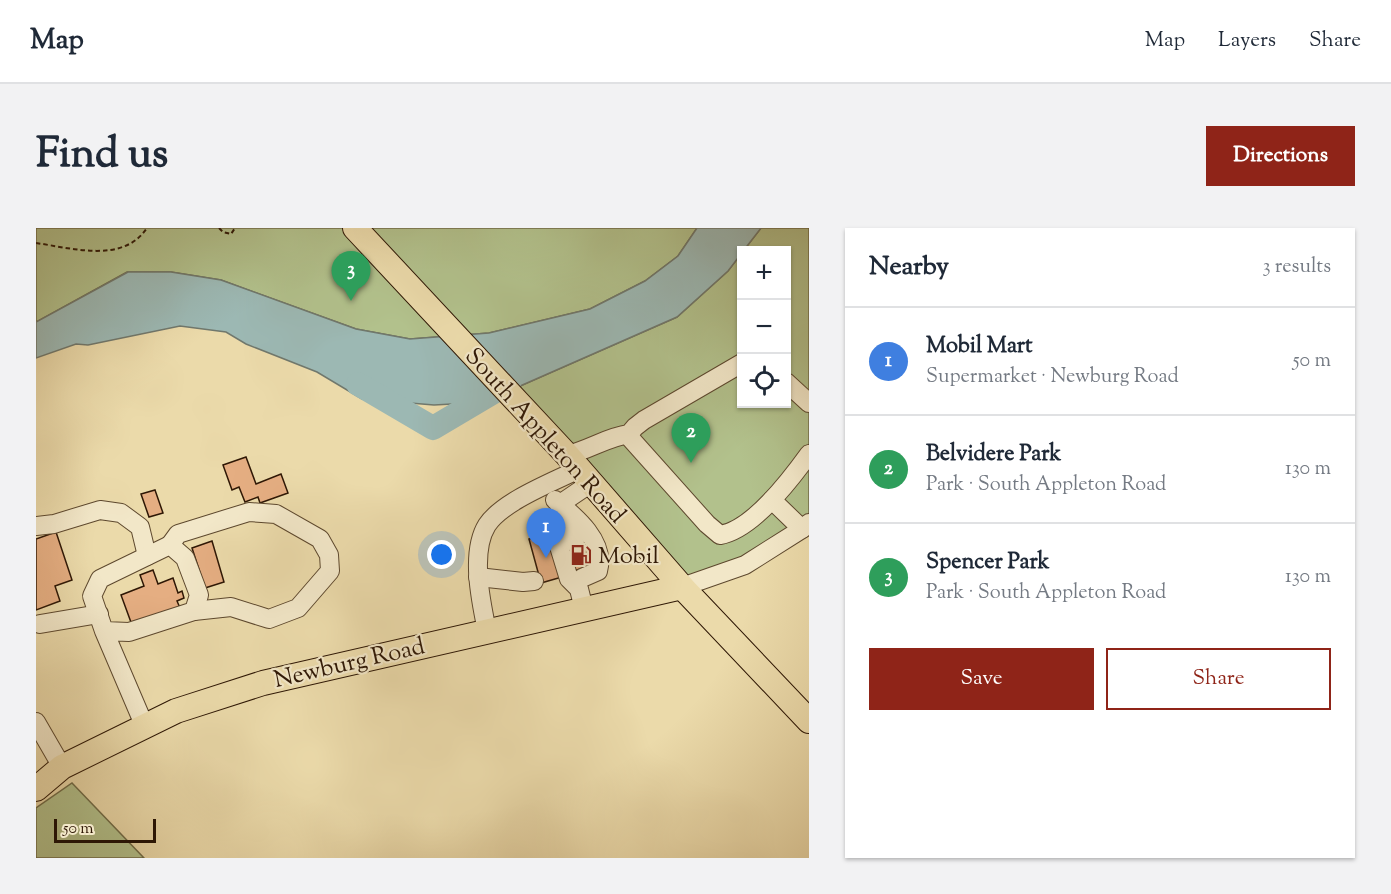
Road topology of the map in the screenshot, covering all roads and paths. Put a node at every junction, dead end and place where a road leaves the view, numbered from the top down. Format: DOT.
graph roads {
  1 [pos="147,228"];
  2 [pos="219,228"];
  3 [pos="235,228"];
  4 [pos="356,228"];
  5 [pos="36,243"];
  6 [pos="737,365"];
  7 [pos="791,387"];
  8 [pos="809,404"];
  9 [pos="629,434"];
  10 [pos="809,454"];
  11 [pos="579,469"];
  12 [pos="542,488"];
  13 [pos="772,500"];
  14 [pos="560,513"];
  15 [pos="36,526"];
  16 [pos="806,526"];
  17 [pos="576,543"];
  18 [pos="170,545"];
  19 [pos="147,556"];
  20 [pos="478,577"];
  21 [pos="534,581"];
  22 [pos="582,586"];
  23 [pos="682,587"];
  24 [pos="194,611"];
  25 [pos="101,623"];
  26 [pos="40,624"];
  27 [pos="487,631"];
  28 [pos="809,721"];
  29 [pos="36,722"];
  30 [pos="145,727"];
  31 [pos="62,767"];
  32 [pos="36,789"];
  1 -- 5 [label="path"];
  2 -- 3 [label="path"];
  4 -- 11 [label="main road, South Appleton Road"];
  6 -- 9 [label="street"];
  7 -- 8 [label="street"];
  9 -- 11 [label="street"];
  9 -- 13 [label="street"];
  10 -- 13 [label="street"];
  11 -- 12 [label="street"];
  11 -- 14 [label="street"];
  11 -- 23 [label="main road, South Appleton Road"];
  12 -- 14 [label="street"];
  12 -- 20 [label="street"];
  13 -- 16 [label="street"];
  14 -- 17 [label="street"];
  14 -- 22 [label="street"];
  14 -- 22 [label="street"];
  15 -- 19 [label="street"];
  16 -- 23 [label="street"];
  18 -- 19 [label="street"];
  18 -- 24 [label="street"];
  18 -- 24 [label="street"];
  19 -- 25 [label="street"];
  20 -- 21 [label="street"];
  20 -- 27 [label="street"];
  22 -- 23 [label="main road, Newburg Road"];
  22 -- 27 [label="main road, Newburg Road"];
  23 -- 28 [label="main road, South Appleton Road"];
  24 -- 25 [label="street"];
  25 -- 26 [label="street"];
  25 -- 30 [label="street"];
  27 -- 30 [label="main road, Newburg Road"];
  29 -- 31 [label="street"];
  30 -- 31 [label="main road, Newburg Road"];
  31 -- 32 [label="main road, Newburg Road"];
}
